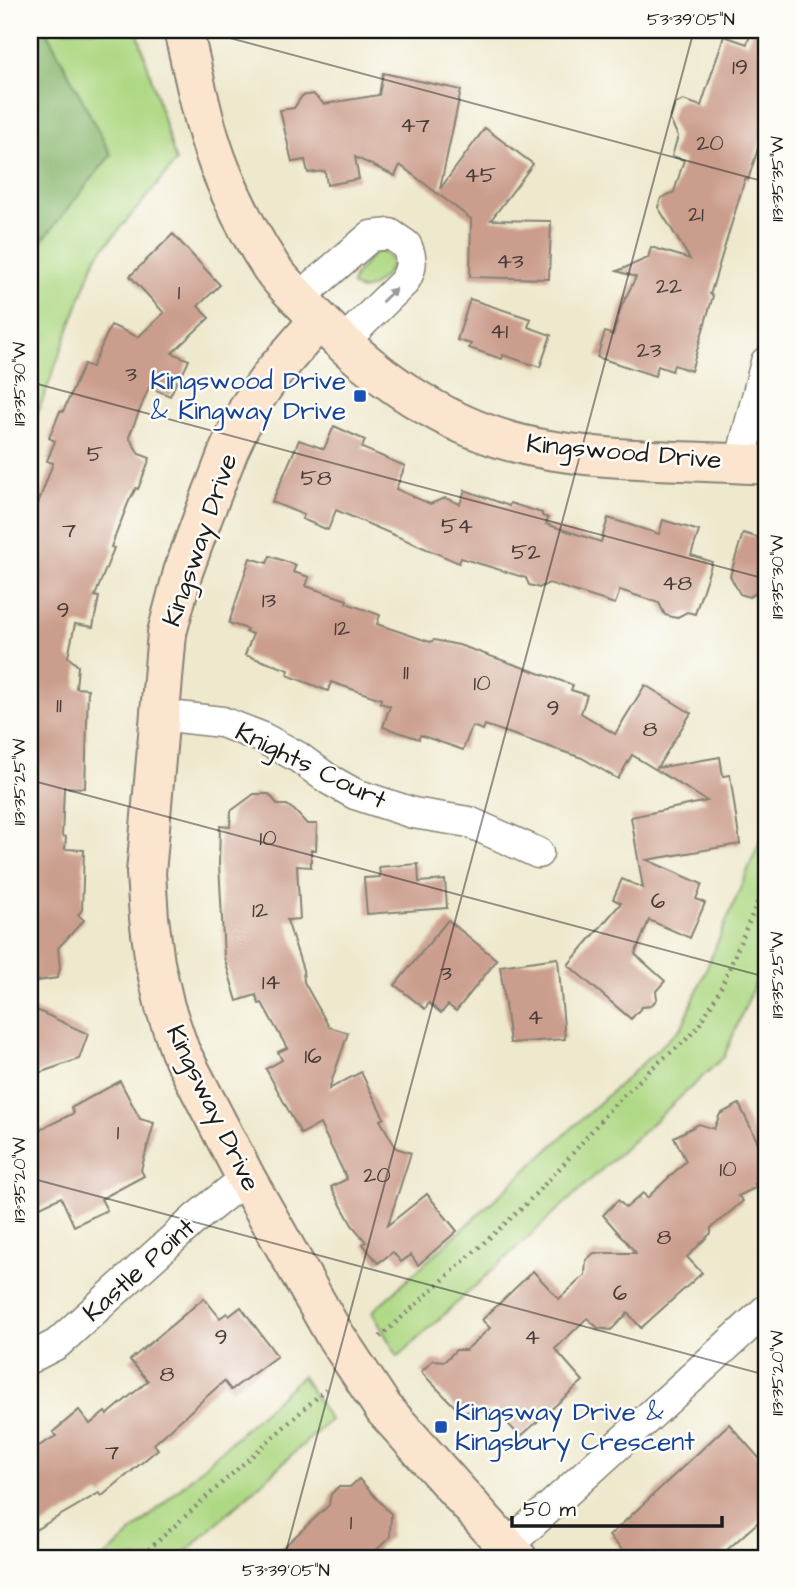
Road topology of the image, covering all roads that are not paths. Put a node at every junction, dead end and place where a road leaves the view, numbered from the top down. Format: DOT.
graph roads {
  1 [pos="183,30"];
  2 [pos="320,320"];
  3 [pos="766,362"];
  4 [pos="753,464"];
  5 [pos="160,715"];
  6 [pos="538,853"];
  7 [pos="246,1178"];
  8 [pos="766,1310"];
  9 [pos="30,1358"];
  10 [pos="506,1555"];
  1 -- 2 [label="street, Kingswood Drive"];
  2 -- 4 [label="street, Kingswood Drive"];
  2 -- 5 [label="street, Kingsway Drive"];
  3 -- 4 [label="street"];
  5 -- 6 [label="street, Knights Court"];
  5 -- 7 [label="street, Kingsway Drive"];
  7 -- 9 [label="street, Kastle Point"];
  7 -- 10 [label="street, Kingsway Drive"];
  8 -- 10 [label="street"];
}
